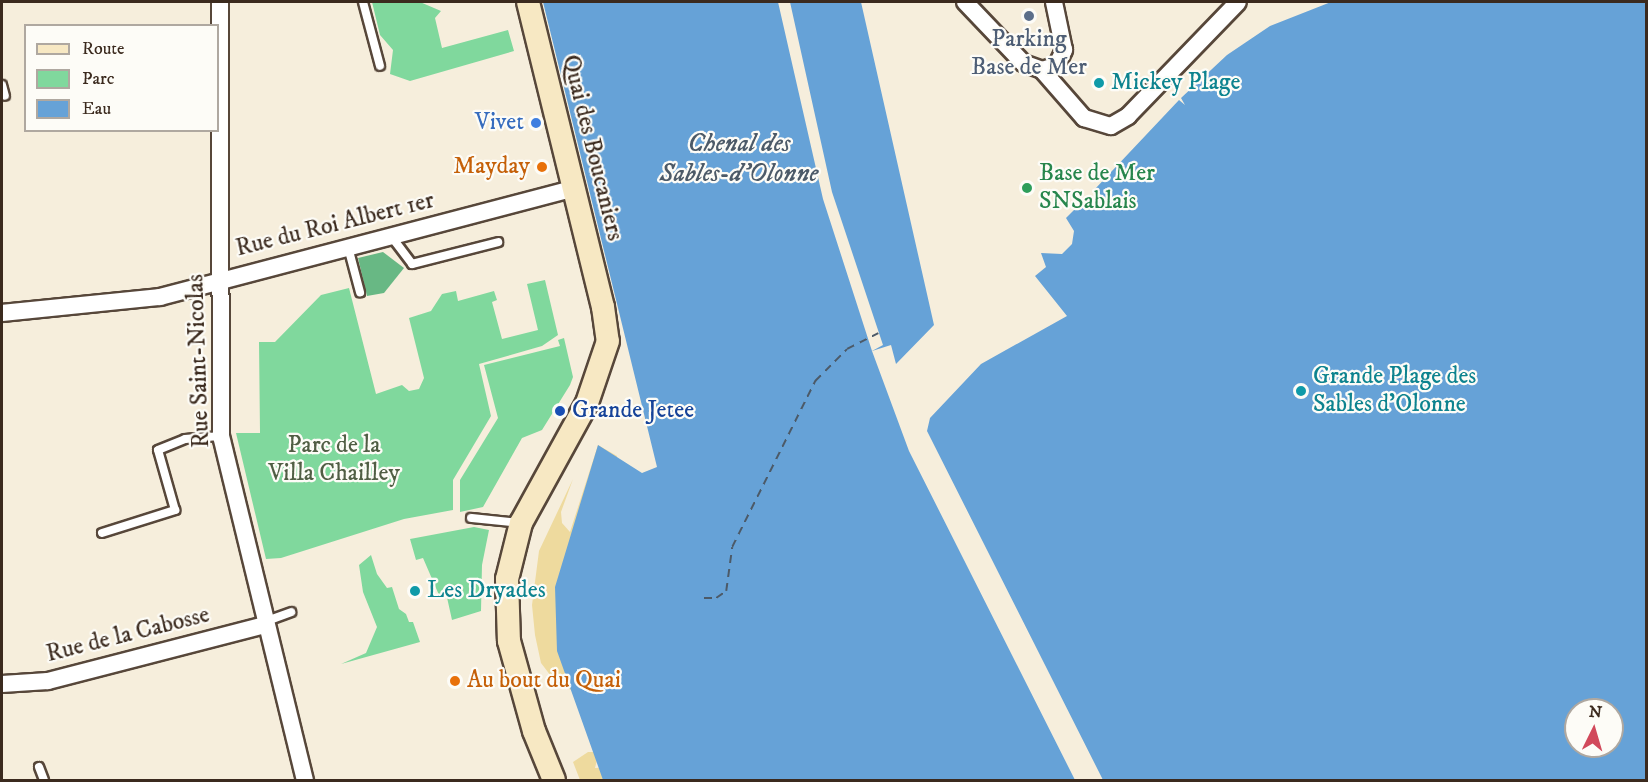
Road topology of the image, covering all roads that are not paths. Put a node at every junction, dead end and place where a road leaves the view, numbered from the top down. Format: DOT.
graph roads {
  1 [pos="220,2"];
  2 [pos="363,2"];
  3 [pos="528,2"];
  4 [pos="965,2"];
  5 [pos="1054,2"];
  6 [pos="1238,2"];
  7 [pos="380,66"];
  8 [pos="1042,69"];
  9 [pos="2,85"];
  10 [pos="5,96"];
  11 [pos="573,189"];
  12 [pos="390,235"];
  13 [pos="498,242"];
  14 [pos="348,246"];
  15 [pos="220,279"];
  16 [pos="360,292"];
  17 [pos="2,313"];
  18 [pos="221,436"];
  19 [pos="471,518"];
  20 [pos="521,523"];
  21 [pos="102,533"];
  22 [pos="291,612"];
  23 [pos="264,624"];
  24 [pos="2,684"];
  25 [pos="39,767"];
  26 [pos="44,780"];
  27 [pos="304,780"];
  28 [pos="554,780"];
  1 -- 15 [label="street, Rue Saint-Nicolas"];
  2 -- 7 [label="lane"];
  3 -- 11 [label="street, Quai des Boucaniers"];
  4 -- 8 [label="street"];
  5 -- 8 [label="street"];
  6 -- 8 [label="street"];
  9 -- 10 [label="lane"];
  11 -- 12 [label="street, Rue du Roi Albert 1er"];
  11 -- 20 [label="street, Quai des Boucaniers"];
  12 -- 13 [label="lane"];
  12 -- 14 [label="street, Rue du Roi Albert 1er"];
  14 -- 15 [label="street, Rue du Roi Albert 1er"];
  14 -- 16 [label="lane"];
  15 -- 17 [label="street, Rue du Roi Albert 1er"];
  15 -- 18 [label="street, Rue Saint-Nicolas"];
  18 -- 21 [label="lane"];
  18 -- 23 [label="street, Rue Saint-Nicolas"];
  19 -- 20 [label="lane"];
  20 -- 28 [label="street, Quai des Boucaniers"];
  22 -- 23 [label="lane"];
  23 -- 24 [label="street, Rue de la Cabosse"];
  23 -- 27 [label="street, Rue Saint-Nicolas"];
  25 -- 26 [label="lane"];
}
